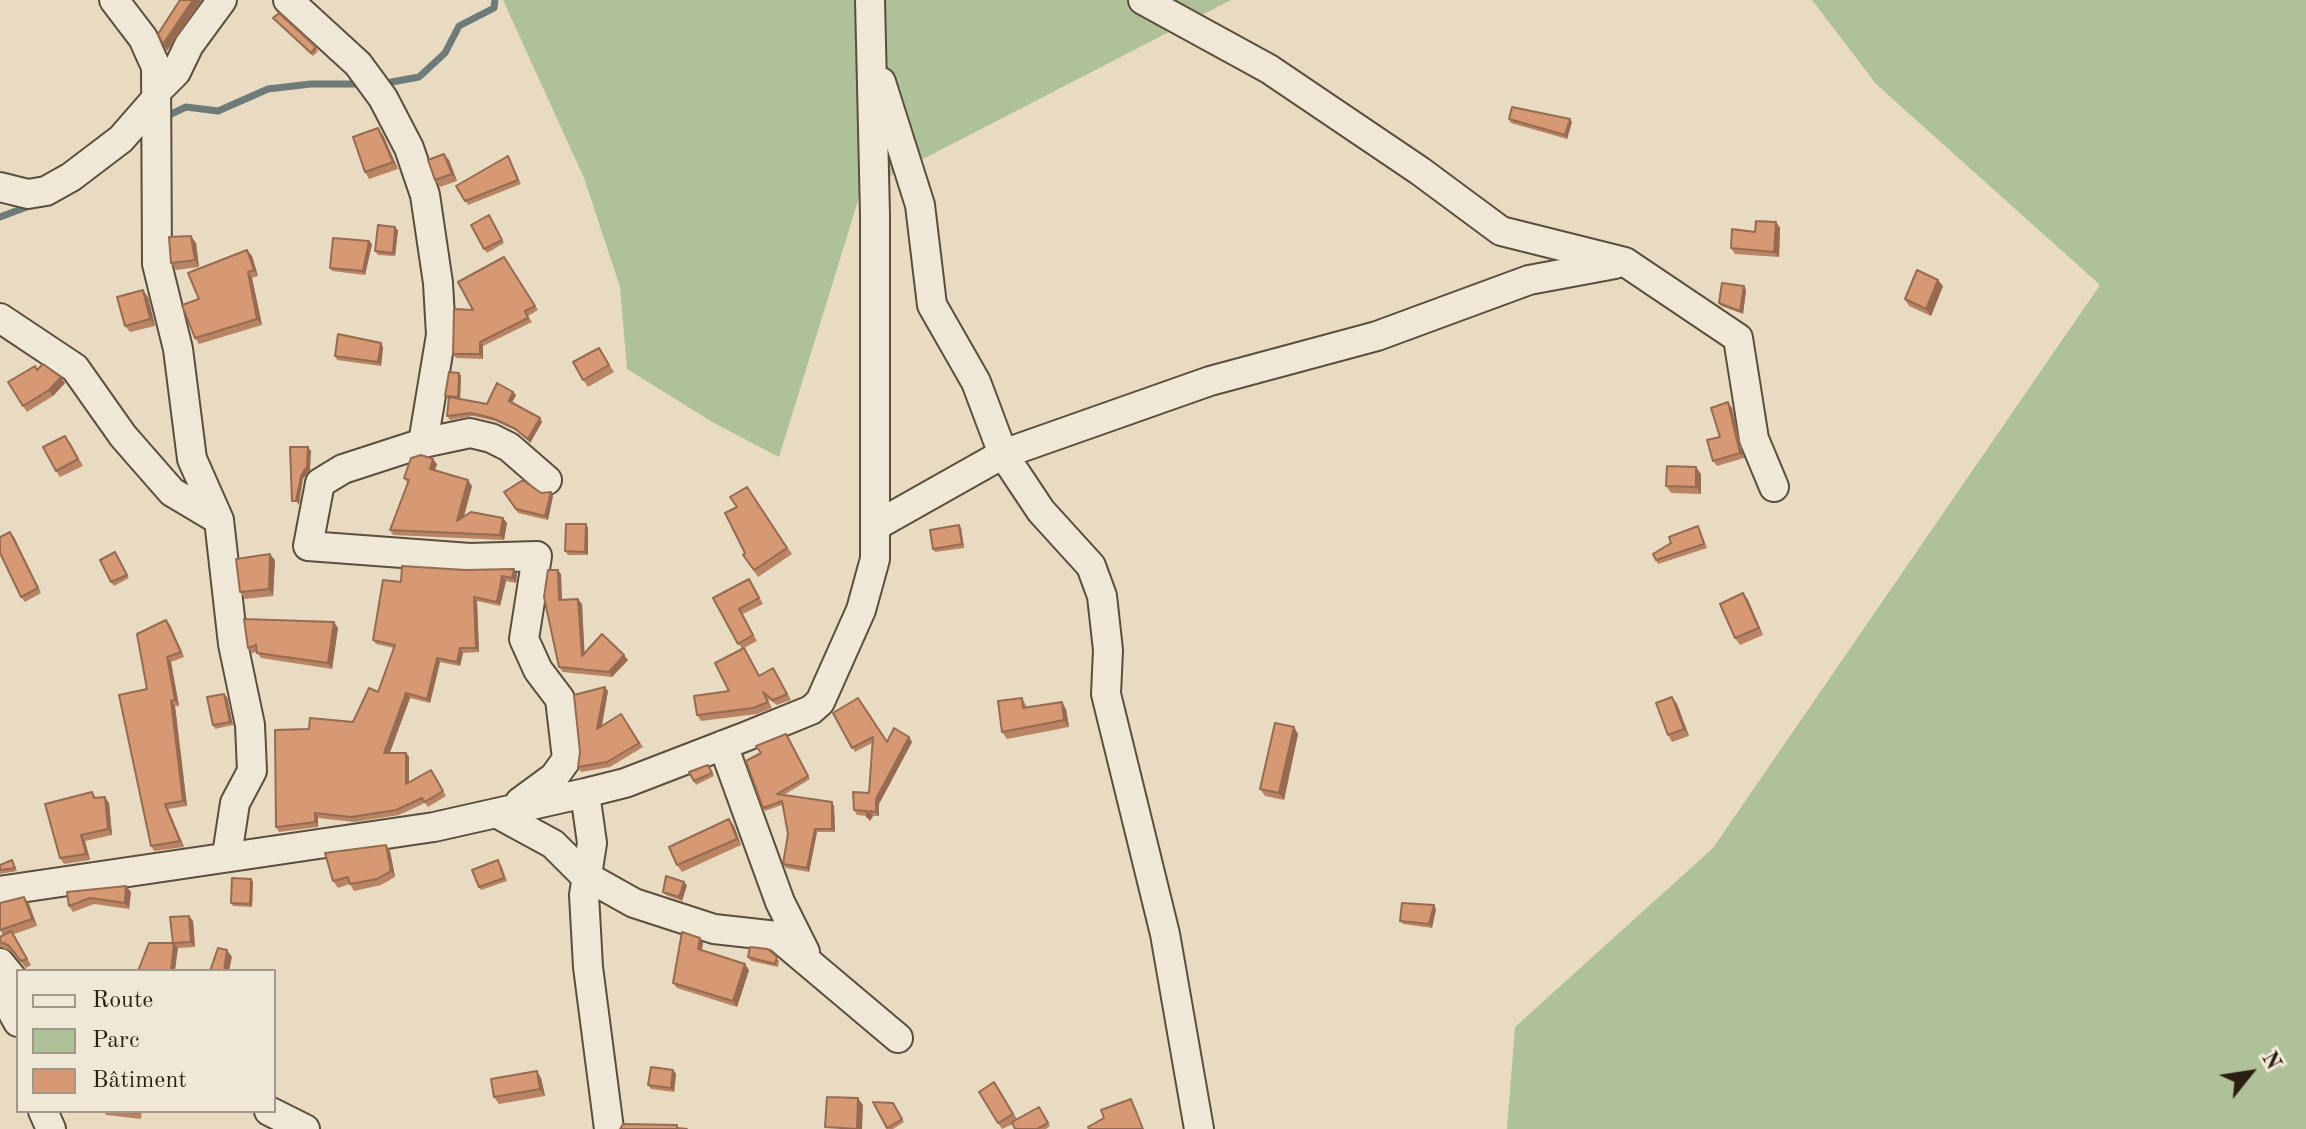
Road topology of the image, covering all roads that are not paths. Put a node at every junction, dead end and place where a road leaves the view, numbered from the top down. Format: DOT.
graph roads {
  1 [pos="114,0"];
  2 [pos="222,0"];
  3 [pos="288,0"];
  4 [pos="870,0"];
  5 [pos="1143,0"];
  6 [pos="871,50"];
  7 [pos="157,95"];
  8 [pos="0,187"];
  9 [pos="1625,262"];
  10 [pos="0,318"];
  11 [pos="423,443"];
  12 [pos="1003,454"];
  13 [pos="547,480"];
  14 [pos="1774,487"];
  15 [pos="219,520"];
  16 [pos="877,525"];
  17 [pos="723,745"];
  18 [pos="585,793"];
  19 [pos="496,813"];
  20 [pos="227,855"];
  21 [pos="588,877"];
  22 [pos="0,891"];
  23 [pos="0,963"];
  24 [pos="16,983"];
  25 [pos="834,987"];
  26 [pos="0,989"];
  27 [pos="16,1018"];
  28 [pos="898,1038"];
  29 [pos="273,1113"];
  30 [pos="305,1129"];
  31 [pos="609,1129"];
  32 [pos="1199,1129"];
  1 -- 7 [label="street"];
  2 -- 7 [label="street"];
  3 -- 11 [label="street"];
  4 -- 6 [label="street"];
  5 -- 9 [label="street"];
  6 -- 12 [label="street"];
  6 -- 16 [label="street"];
  7 -- 8 [label="street"];
  7 -- 15 [label="street"];
  9 -- 12 [label="street"];
  9 -- 14 [label="street"];
  10 -- 15 [label="street"];
  11 -- 13 [label="street"];
  11 -- 19 [label="street"];
  12 -- 16 [label="street"];
  12 -- 32 [label="street"];
  15 -- 20 [label="street"];
  16 -- 17 [label="street"];
  17 -- 18 [label="street"];
  17 -- 25 [label="street"];
  18 -- 19 [label="street"];
  18 -- 21 [label="street"];
  19 -- 20 [label="street"];
  19 -- 21 [label="street"];
  20 -- 22 [label="street"];
  21 -- 25 [label="street"];
  21 -- 31 [label="street"];
  23 -- 24 [label="street"];
  25 -- 28 [label="street"];
  26 -- 27 [label="street"];
  29 -- 30 [label="street"];
}
